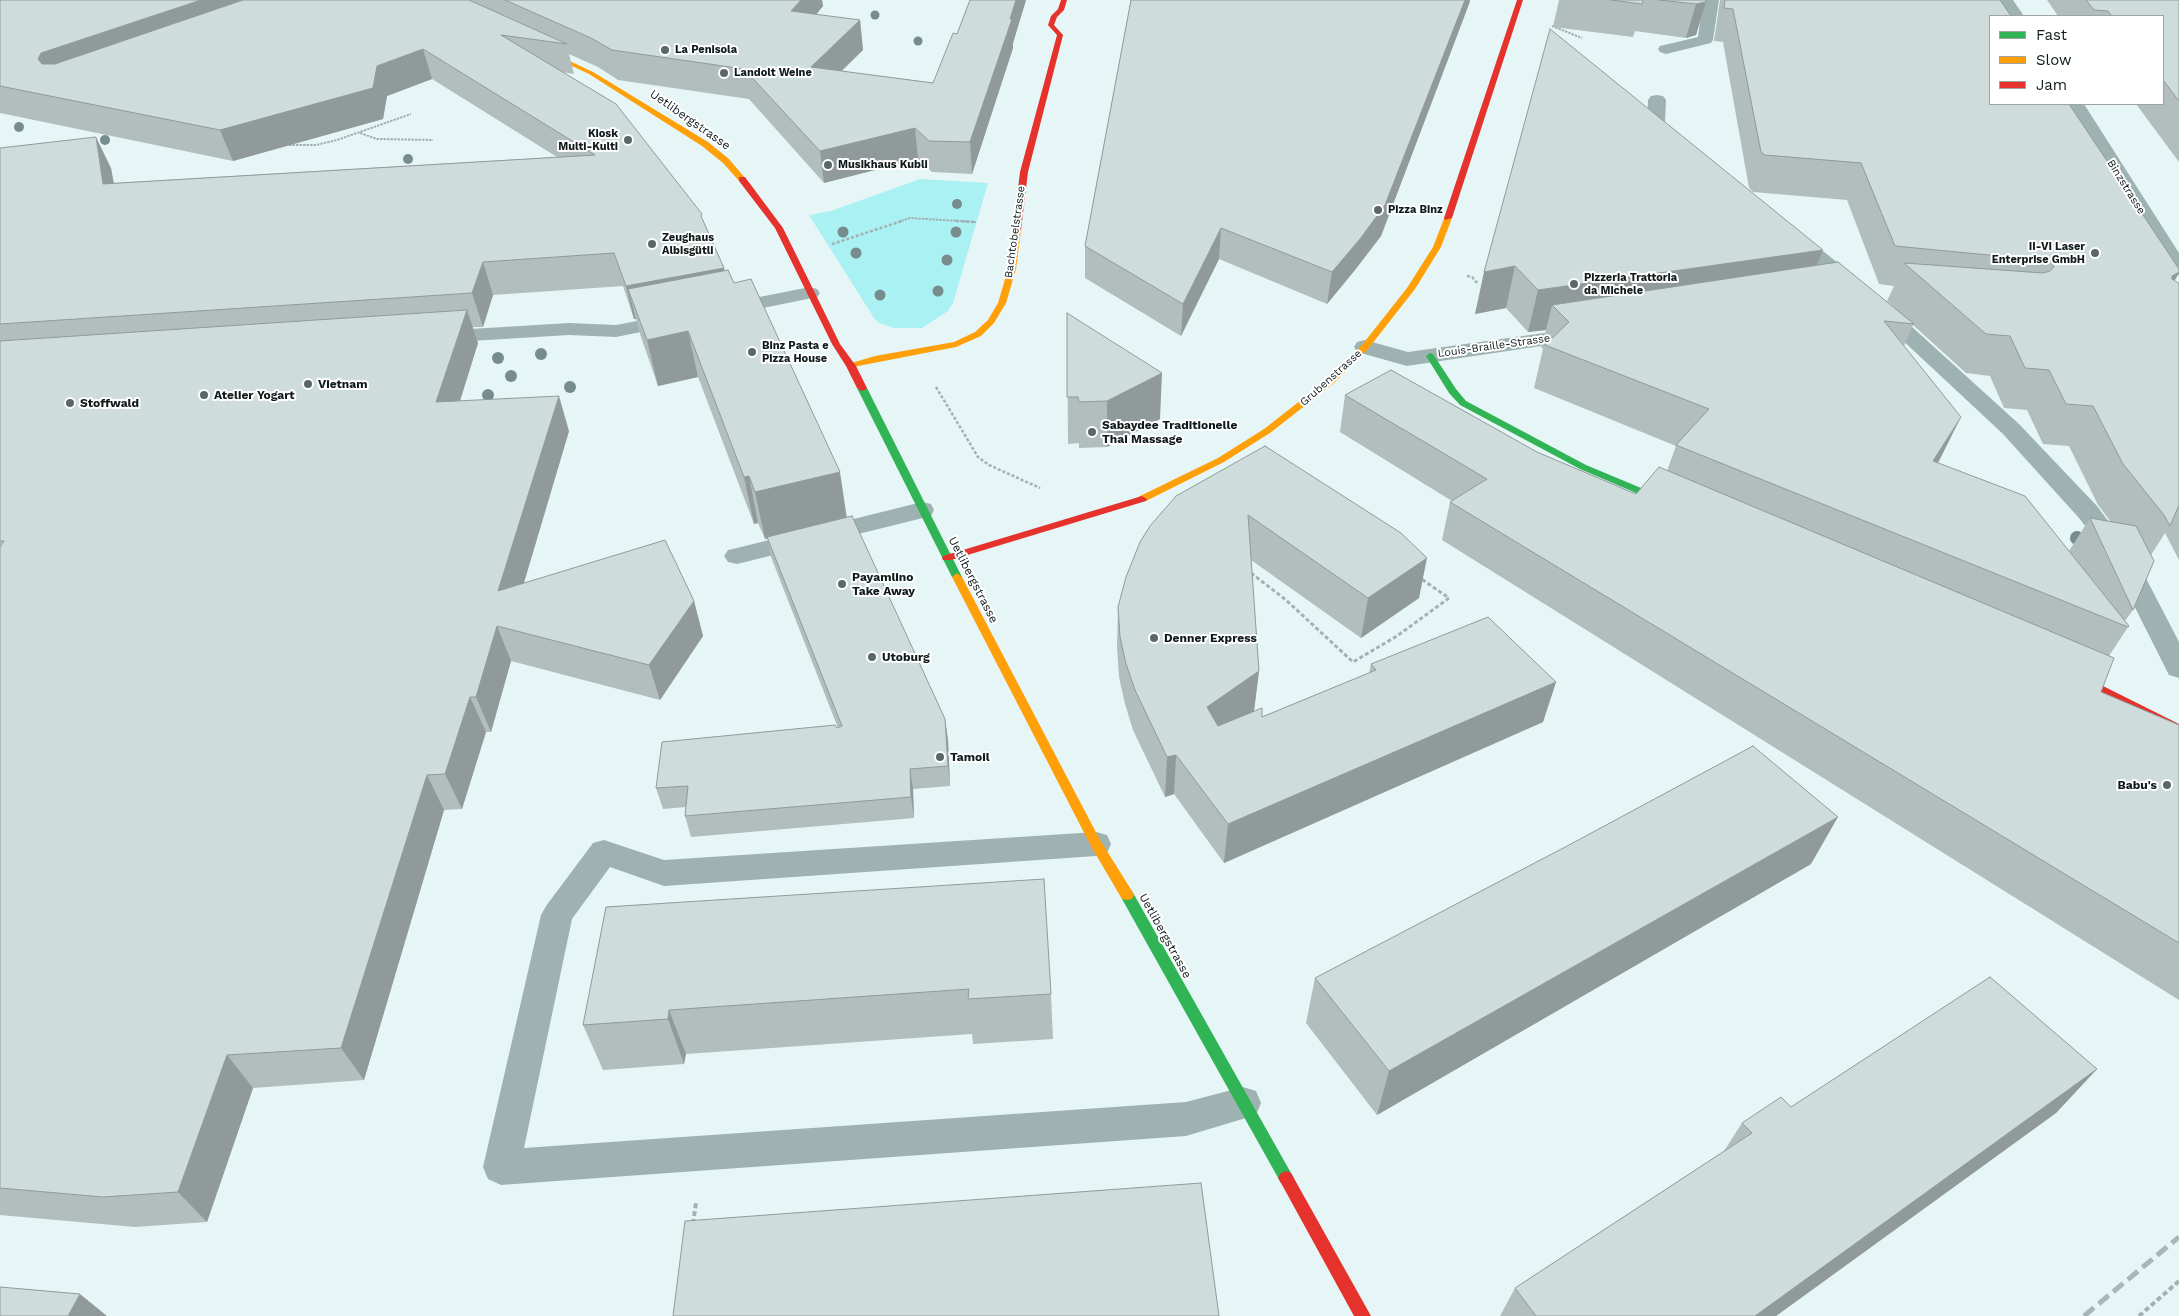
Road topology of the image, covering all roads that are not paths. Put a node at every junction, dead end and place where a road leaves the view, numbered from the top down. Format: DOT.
graph roads {
  1 [pos="1064,0"];
  2 [pos="1520,0"];
  3 [pos="1711,0"];
  4 [pos="2005,0"];
  5 [pos="2015,15"];
  6 [pos="527,43"];
  7 [pos="1666,49"];
  8 [pos="1657,100"];
  9 [pos="2076,105"];
  10 [pos="1686,151"];
  11 [pos="1778,224"];
  12 [pos="2179,269"];
  13 [pos="1861,291"];
  14 [pos="810,293"];
  15 [pos="1890,293"];
  16 [pos="1832,295"];
  17 [pos="1600,331"];
  18 [pos="421,338"];
  19 [pos="1365,347"];
  20 [pos="1430,356"];
  21 [pos="851,366"];
  22 [pos="1684,509"];
  23 [pos="922,510"];
  24 [pos="736,556"];
  25 [pos="947,558"];
  26 [pos="2056,668"];
  27 [pos="2179,668"];
  28 [pos="2179,729"];
  29 [pos="1096,844"];
  30 [pos="1242,1103"];
  31 [pos="1363,1316"];
  1 -- 21 [label="street, Bachtobelstrasse"];
  2 -- 19 [label="street, Grubenstrasse"];
  3 -- 7 [label="street"];
  4 -- 5 [label="street"];
  6 -- 14 [label="street, Uetlibergstrasse"];
  8 -- 10 [label="street"];
  9 -- 12 [label="street, Binzstrasse"];
  11 -- 13 [label="street"];
  13 -- 15 [label="street"];
  13 -- 16 [label="street"];
  13 -- 27 [label="street"];
  14 -- 18 [label="street"];
  14 -- 21 [label="street, Uetlibergstrasse"];
  17 -- 20 [label="street, Louis-Braille-Strasse"];
  19 -- 20 [label="street, Louis-Braille-Strasse"];
  19 -- 25 [label="street, Grubenstrasse"];
  20 -- 22 [label="street"];
  21 -- 23 [label="street, Uetlibergstrasse"];
  23 -- 24 [label="street"];
  23 -- 25 [label="street, Uetlibergstrasse"];
  25 -- 29 [label="street, Uetlibergstrasse"];
  26 -- 28 [label="street"];
  29 -- 30 [label="street, Uetlibergstrasse"];
  29 -- 30 [label="street"];
  30 -- 31 [label="street, Uetlibergstrasse"];
}
